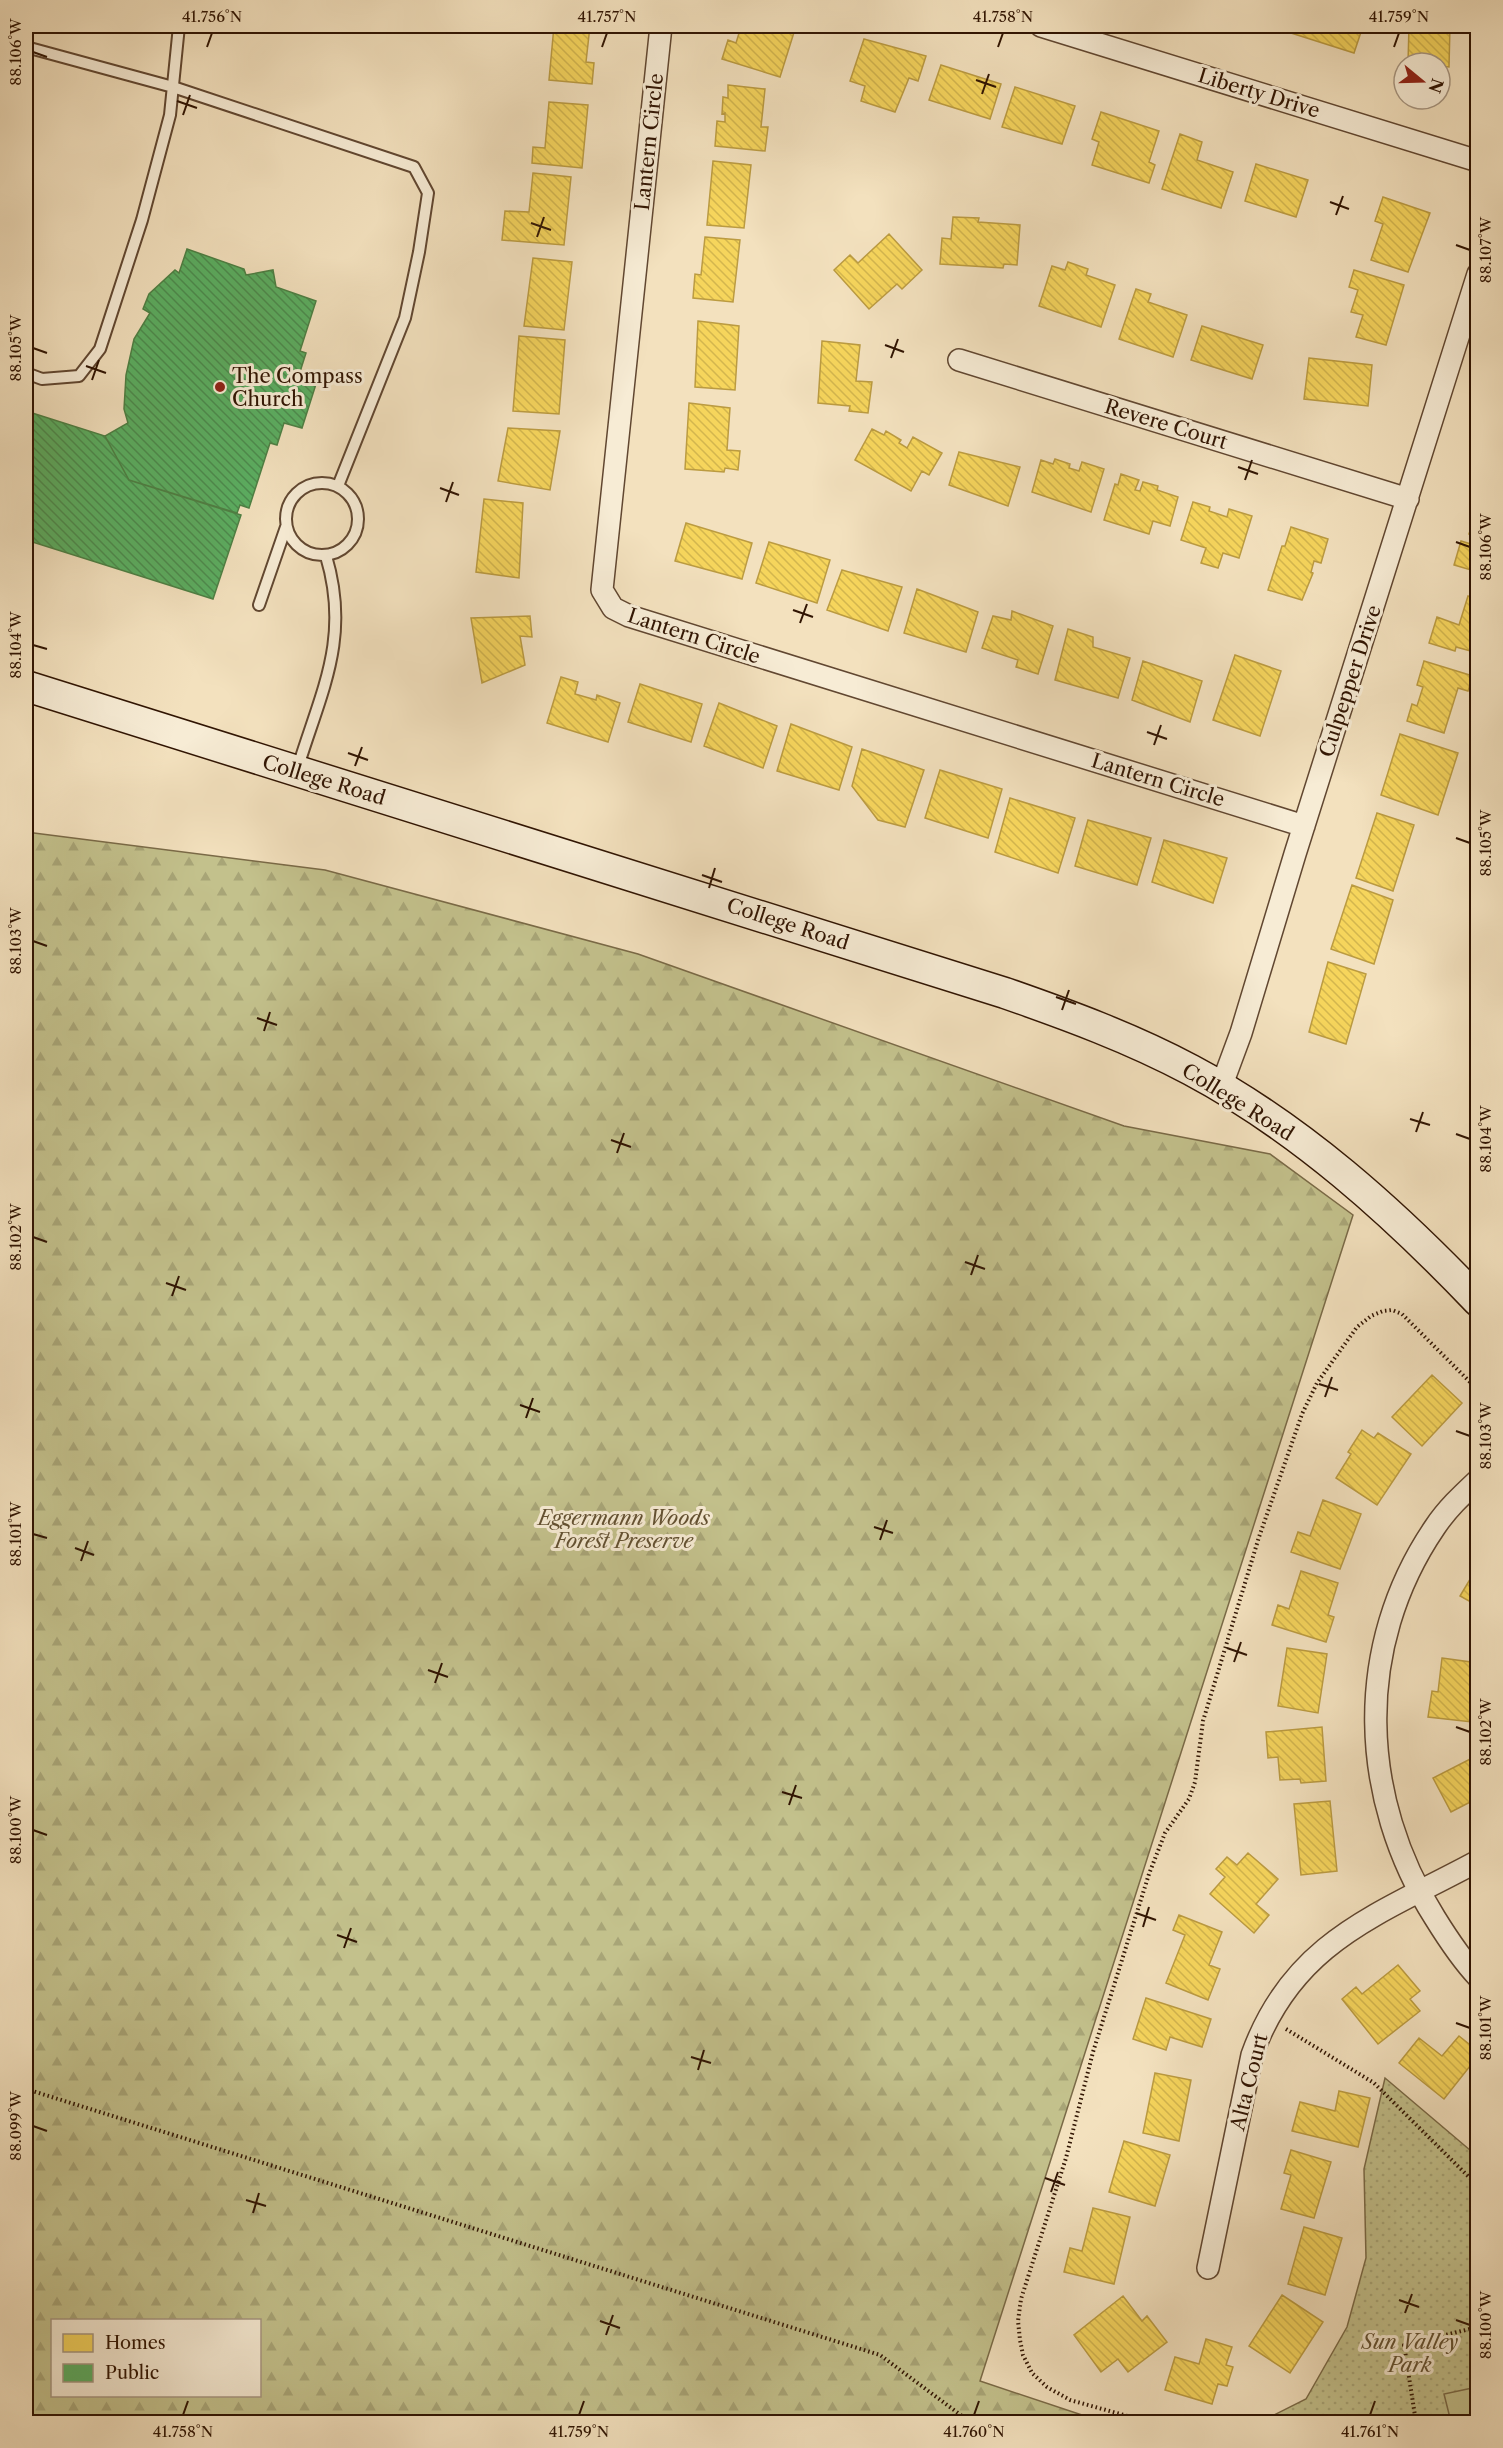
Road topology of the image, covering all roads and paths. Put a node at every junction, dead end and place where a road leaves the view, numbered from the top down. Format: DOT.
graph roads {
  1 [pos="179,26"];
  2 [pos="661,26"];
  3 [pos="1041,26"];
  4 [pos="26,47"];
  5 [pos="172,87"];
  6 [pos="1478,161"];
  7 [pos="1478,274"];
  8 [pos="959,360"];
  9 [pos="26,373"];
  10 [pos="338,486"];
  11 [pos="1408,499"];
  12 [pos="286,527"];
  13 [pos="326,556"];
  14 [pos="259,605"];
  15 [pos="26,686"];
  16 [pos="297,771"];
  17 [pos="1304,826"];
  18 [pos="1221,1087"];
  19 [pos="1478,1301"];
  20 [pos="1478,1390"];
  21 [pos="1478,1480"];
  22 [pos="1478,1861"];
  23 [pos="1419,1893"];
  24 [pos="1478,1977"];
  25 [pos="1267,2017"];
  26 [pos="26,2089"];
  27 [pos="1478,2186"];
  28 [pos="1208,2268"];
  29 [pos="1478,2327"];
  30 [pos="970,2422"];
  31 [pos="1149,2422"];
  32 [pos="1300,2422"];
  33 [pos="1306,2422"];
  34 [pos="1416,2422"];
  1 -- 5 [label="lane"];
  2 -- 17 [label="street, Lantern Circle"];
  3 -- 6 [label="street, Liberty Drive"];
  4 -- 5 [label="lane"];
  5 -- 9 [label="lane"];
  5 -- 10 [label="lane"];
  7 -- 11 [label="street, Culpepper Drive"];
  8 -- 11 [label="street, Revere Court"];
  10 -- 12 [label="lane"];
  10 -- 13 [label="lane"];
  11 -- 17 [label="street, Culpepper Drive"];
  12 -- 13 [label="lane"];
  12 -- 14 [label="lane"];
  13 -- 16 [label="lane"];
  15 -- 16 [label="main road, College Road"];
  16 -- 18 [label="main road, College Road"];
  17 -- 18 [label="street, Culpepper Drive"];
  18 -- 19 [label="main road, College Road"];
  20 -- 31 [label="path"];
  21 -- 23 [label="street"];
  22 -- 23 [label="street, Alta Court"];
  23 -- 24 [label="street"];
  23 -- 25 [label="street, Alta Court"];
  25 -- 27 [label="path"];
  25 -- 28 [label="street, Alta Court"];
  26 -- 30 [label="path"];
  29 -- 34 [label="path"];
  32 -- 33 [label="path"];
}
